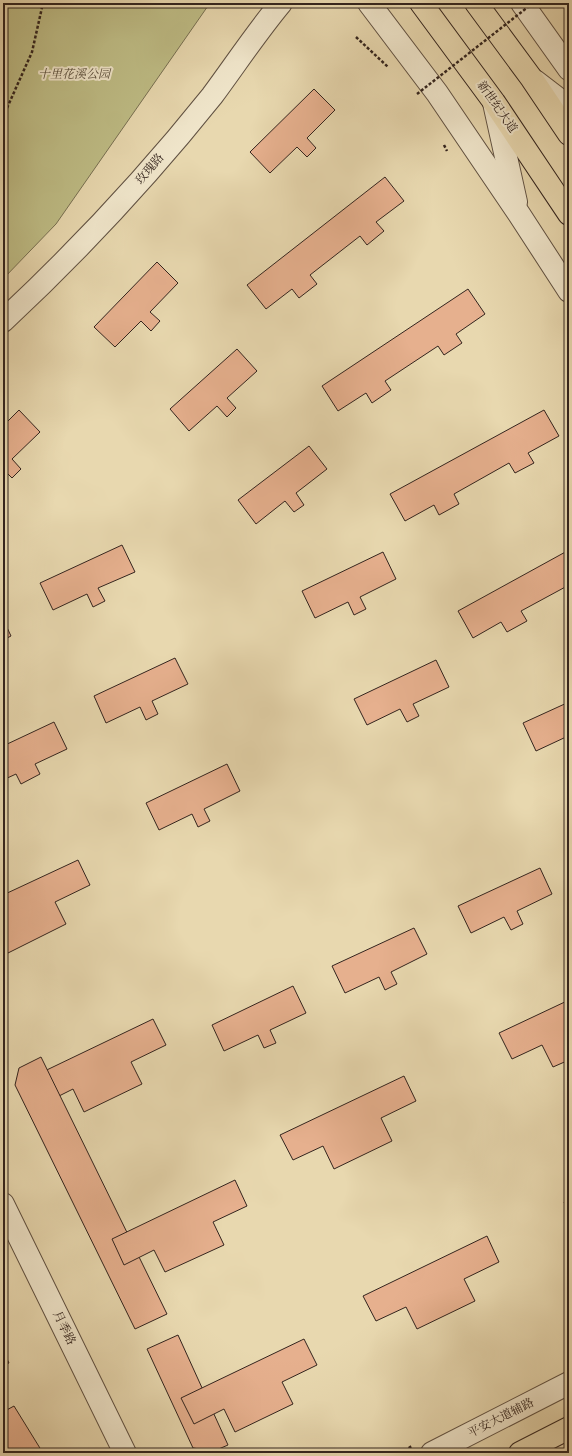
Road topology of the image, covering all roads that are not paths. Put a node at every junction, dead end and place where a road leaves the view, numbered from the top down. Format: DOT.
graph roads {
  1 [pos="281,3"];
  2 [pos="370,3"];
  3 [pos="421,3"];
  4 [pos="476,3"];
  5 [pos="522,3"];
  6 [pos="569,69"];
  7 [pos="532,79"];
  8 [pos="494,102"];
  9 [pos="569,107"];
  10 [pos="569,134"];
  11 [pos="519,214"];
  12 [pos="569,214"];
  13 [pos="569,291"];
  14 [pos="3,321"];
  15 [pos="3,1204"];
  16 [pos="569,1383"];
  17 [pos="569,1428"];
  18 [pos="125,1453"];
  19 [pos="432,1453"];
  20 [pos="520,1453"];
  1 -- 14 [label="street, 玫瑰路"];
  2 -- 11 [label="street"];
  3 -- 8 [label="main road, 新世纪大道"];
  4 -- 7 [label="main road"];
  5 -- 6 [label="street"];
  7 -- 9 [label="street"];
  7 -- 10 [label="main road"];
  8 -- 11 [label="street"];
  8 -- 12 [label="main road, 新世纪大道"];
  11 -- 13 [label="street"];
  15 -- 18 [label="street, 月季路"];
  16 -- 19 [label="street, 平安大道辅路"];
  17 -- 20 [label="main road"];
}
